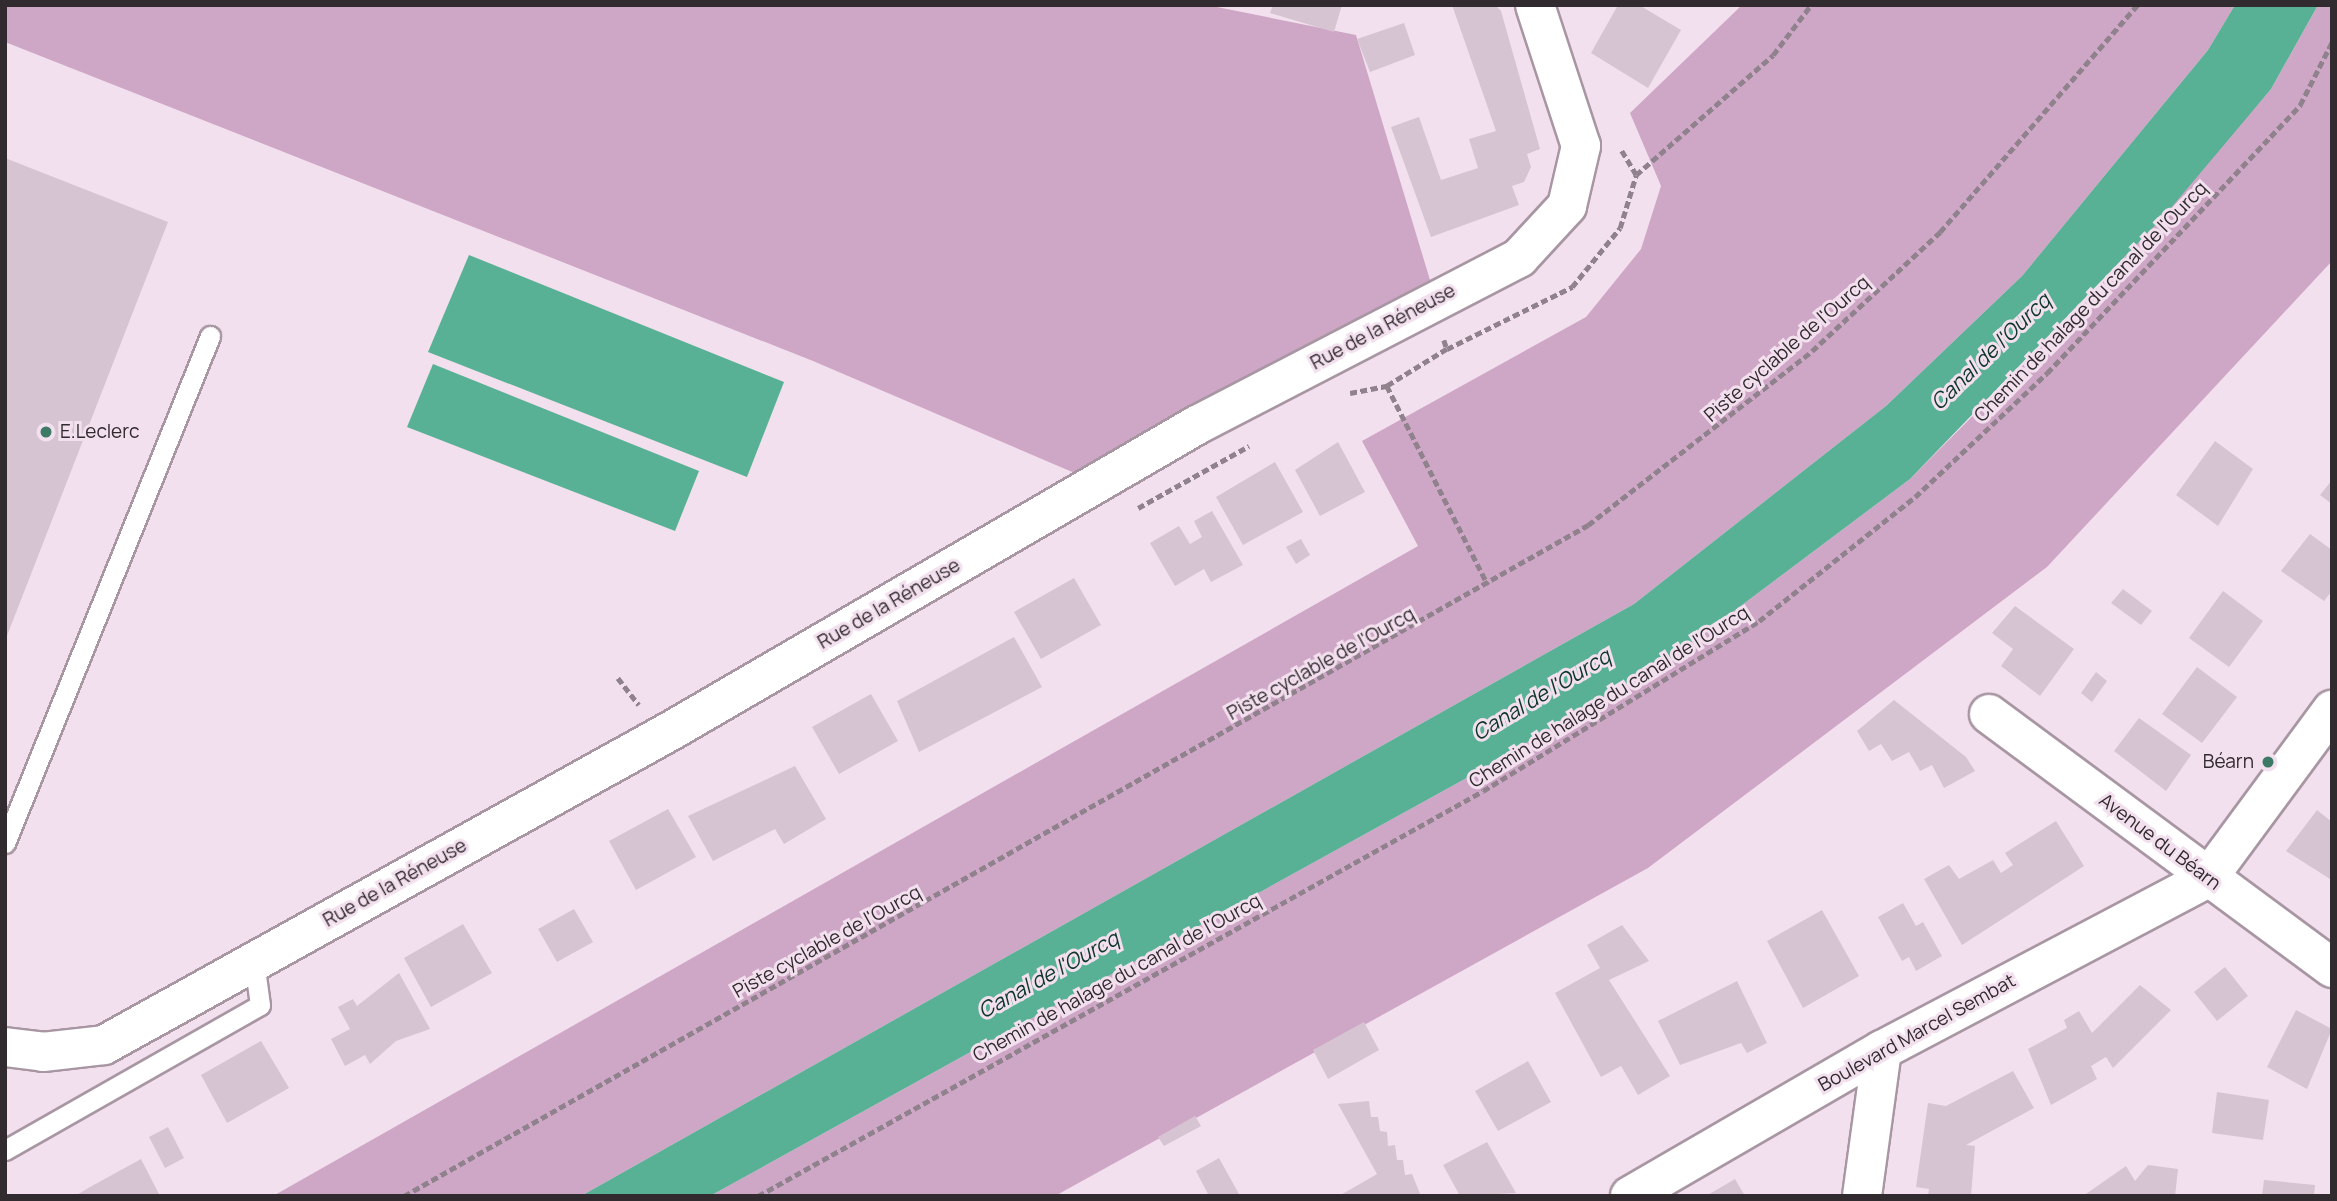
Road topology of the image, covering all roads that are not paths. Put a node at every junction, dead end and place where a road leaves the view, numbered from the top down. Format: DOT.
graph roads {
  1 [pos="1535,5"];
  2 [pos="211,336"];
  3 [pos="2332,710"];
  4 [pos="1989,714"];
  5 [pos="5,844"];
  6 [pos="2208,878"];
  7 [pos="254,961"];
  8 [pos="2332,968"];
  9 [pos="5,1047"];
  10 [pos="1882,1050"];
  11 [pos="5,1150"];
  12 [pos="1630,1196"];
  13 [pos="1862,1196"];
  1 -- 7 [label="street, Rue de la Réneuse"];
  2 -- 5 [label="lane"];
  3 -- 6 [label="street"];
  4 -- 6 [label="street, Avenue du Béarn"];
  6 -- 8 [label="street, Avenue du Béarn"];
  6 -- 10 [label="street, Boulevard Marcel Sembat"];
  7 -- 9 [label="street, Rue de la Réneuse"];
  7 -- 11 [label="lane"];
  10 -- 12 [label="street, Boulevard Marcel Sembat"];
  10 -- 13 [label="street"];
}
